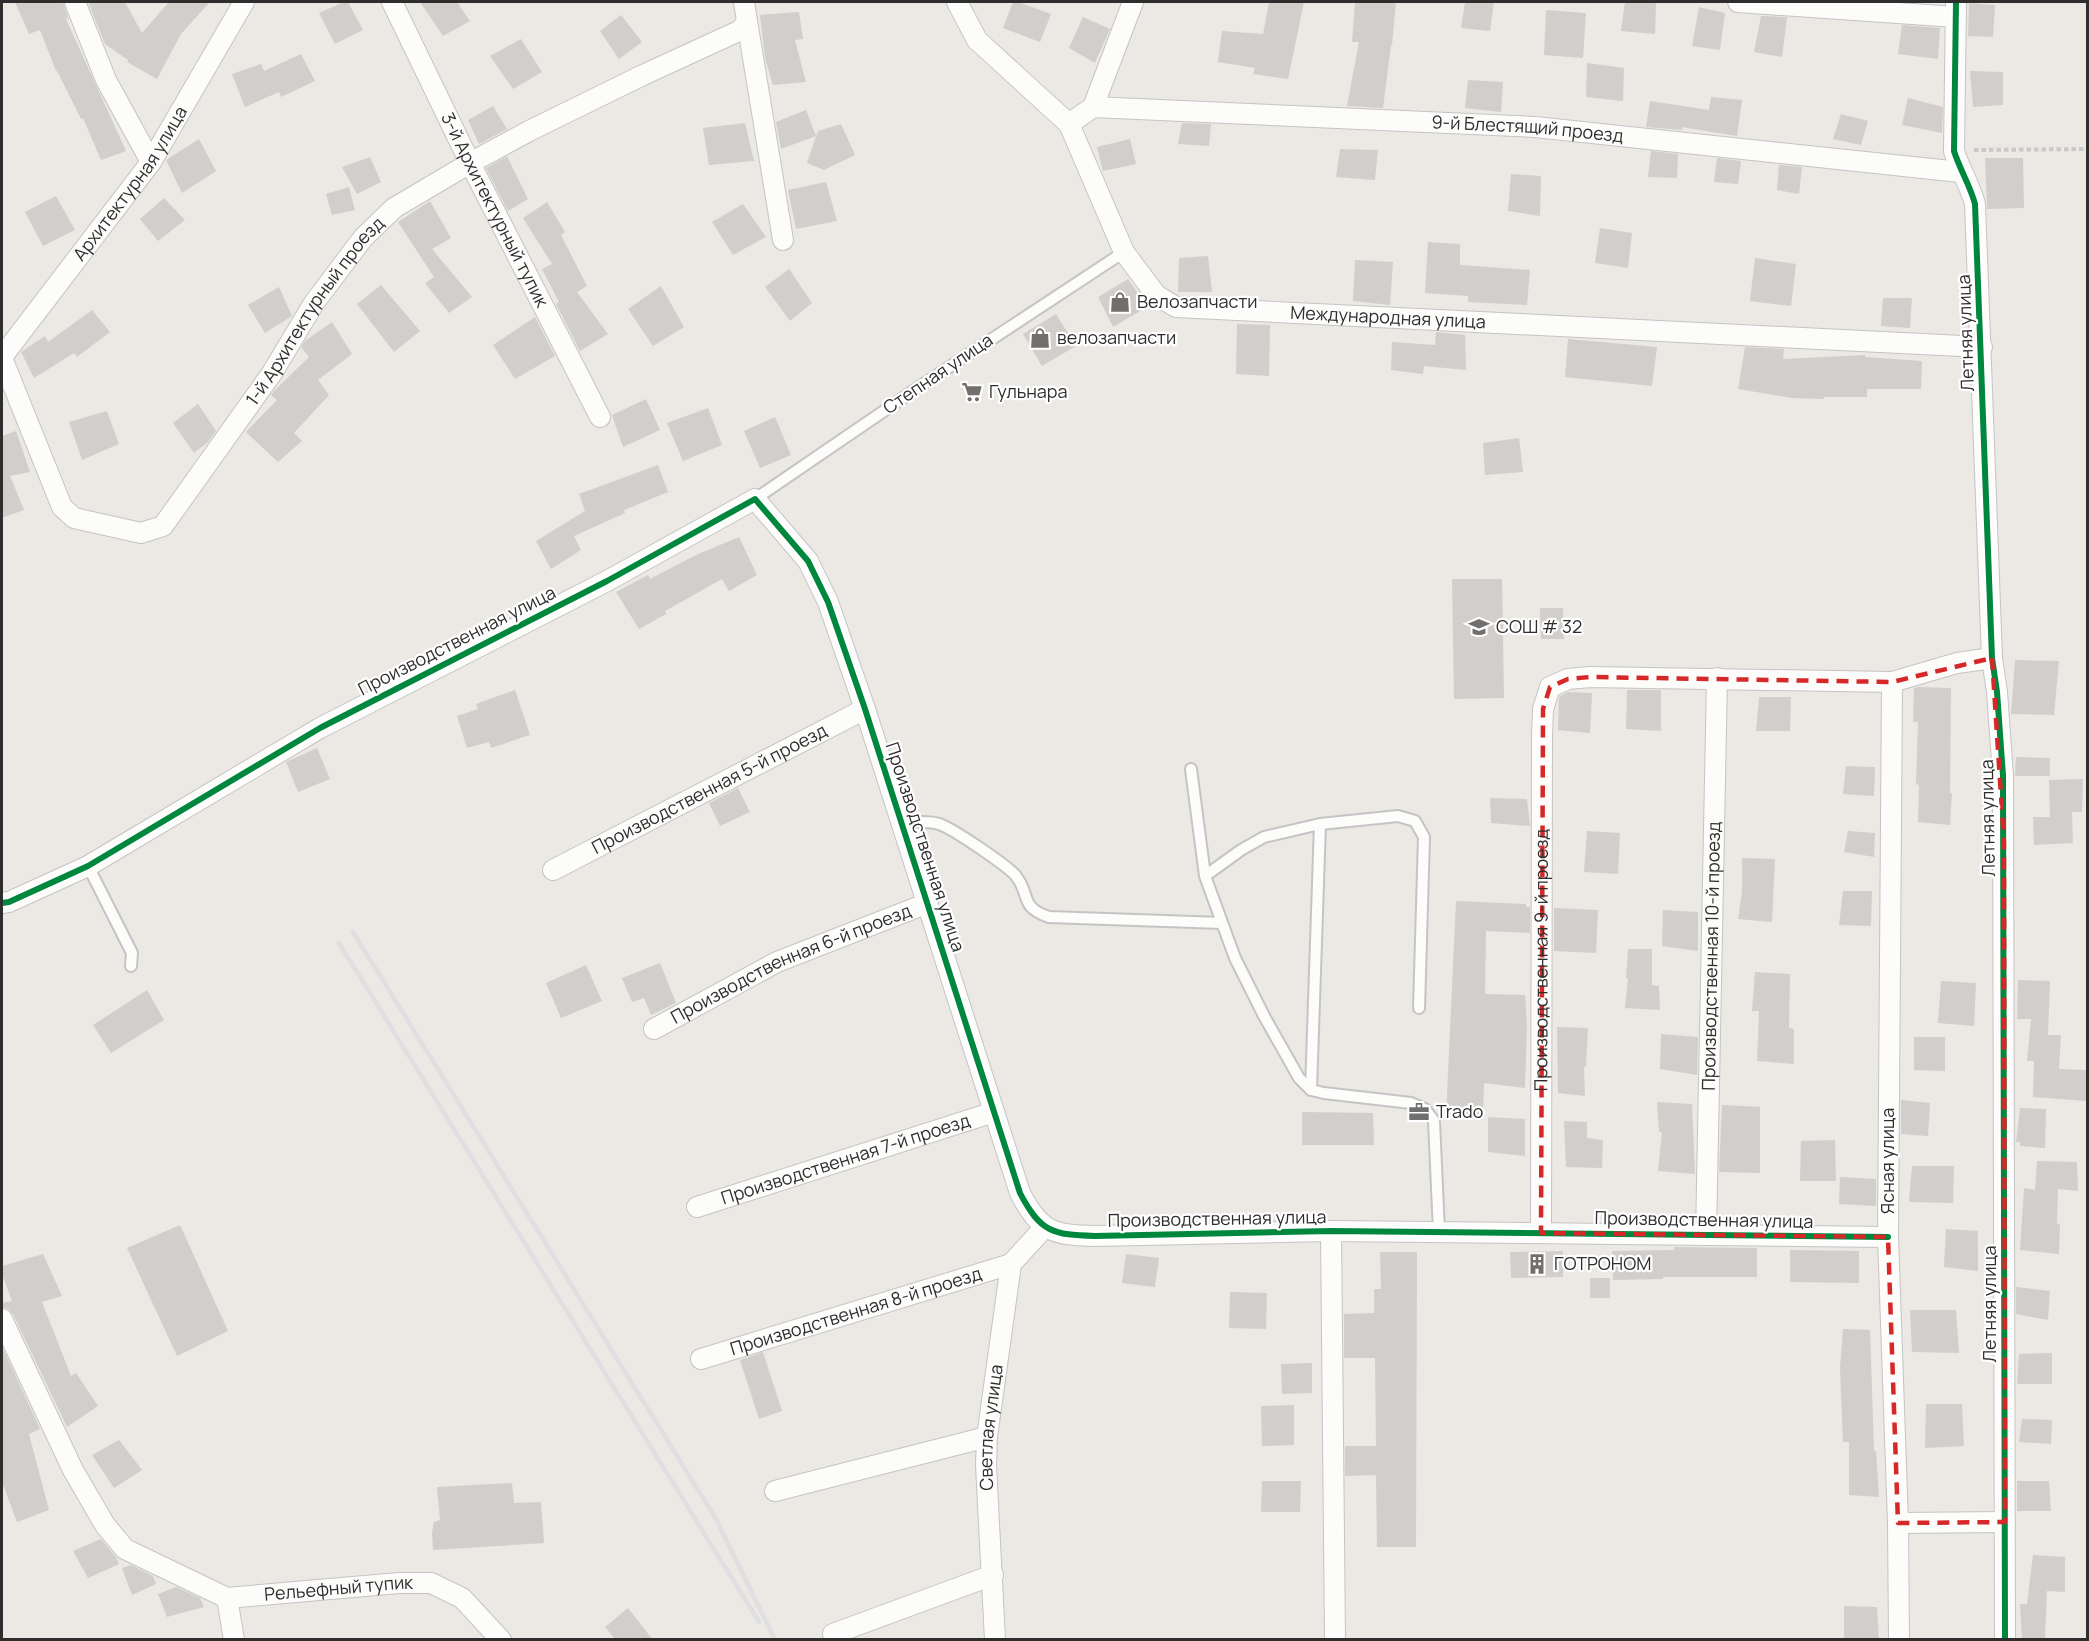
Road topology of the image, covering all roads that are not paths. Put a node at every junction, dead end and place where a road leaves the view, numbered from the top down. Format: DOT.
graph roads {
  1 [pos="75,2"];
  2 [pos="244,2"];
  3 [pos="392,2"];
  4 [pos="744,2"];
  5 [pos="957,2"];
  6 [pos="1133,2"];
  7 [pos="1738,2"];
  8 [pos="1956,9"];
  9 [pos="747,21"];
  10 [pos="1093,107"];
  11 [pos="1069,124"];
  12 [pos="151,162"];
  13 [pos="470,163"];
  14 [pos="1960,172"];
  15 [pos="783,240"];
  16 [pos="1124,252"];
  17 [pos="1982,347"];
  18 [pos="2,357"];
  19 [pos="600,417"];
  20 [pos="754,499"];
  21 [pos="1992,658"];
  22 [pos="1717,678"];
  23 [pos="1893,682"];
  24 [pos="865,709"];
  25 [pos="1191,769"];
  26 [pos="902,822"];
  27 [pos="1320,824"];
  28 [pos="88,866"];
  29 [pos="553,870"];
  30 [pos="1205,876"];
  31 [pos="2,903"];
  32 [pos="928,903"];
  33 [pos="1222,923"];
  34 [pos="131,966"];
  35 [pos="1419,1008"];
  36 [pos="654,1029"];
  37 [pos="1311,1090"];
  38 [pos="994,1112"];
  39 [pos="697,1207"];
  40 [pos="1044,1228"];
  41 [pos="1331,1231"];
  42 [pos="1439,1232"];
  43 [pos="1541,1233"];
  44 [pos="1706,1235"];
  45 [pos="1888,1237"];
  46 [pos="1011,1263"];
  47 [pos="2,1319"];
  48 [pos="701,1359"];
  49 [pos="987,1437"];
  50 [pos="775,1491"];
  51 [pos="2005,1522"];
  52 [pos="1898,1523"];
  53 [pos="993,1575"];
  54 [pos="227,1598"];
  55 [pos="833,1634"];
  56 [pos="490,1635"];
  57 [pos="234,1640"];
  58 [pos="994,1640"];
  59 [pos="1335,1640"];
  60 [pos="1899,1640"];
  61 [pos="2005,1640"];
  1 -- 12 [label="street"];
  2 -- 12 [label="street, Архитектурная улица"];
  3 -- 13 [label="street, 3-й Архитектурный тупик"];
  4 -- 9 [label="street"];
  5 -- 11 [label="street, Международная улица"];
  6 -- 10 [label="street"];
  7 -- 8 [label="street"];
  8 -- 14 [label="street, Летняя улица"];
  9 -- 13 [label="street, 1-й Архитектурный проезд"];
  9 -- 15 [label="street"];
  10 -- 11 [label="street"];
  10 -- 14 [label="street, 9-й Блестящий проезд"];
  11 -- 16 [label="street, Международная улица"];
  12 -- 18 [label="street, Архитектурная улица"];
  13 -- 18 [label="street, 1-й Архитектурный проезд"];
  13 -- 19 [label="street, 3-й Архитектурный тупик"];
  14 -- 17 [label="street, Летняя улица"];
  16 -- 17 [label="street, Международная улица"];
  16 -- 20 [label="lane, Степная улица"];
  17 -- 21 [label="street, Летняя улица"];
  20 -- 24 [label="street, Производственная улица"];
  20 -- 28 [label="street, Производственная улица"];
  21 -- 23 [label="street"];
  21 -- 51 [label="street, Летняя улица"];
  22 -- 23 [label="street"];
  22 -- 43 [label="street, Производственная 9-й проезд"];
  22 -- 44 [label="street, Производственная 10-й проезд"];
  23 -- 45 [label="street, Ясная улица"];
  24 -- 26 [label="street, Производственная улица"];
  24 -- 29 [label="street, Производственная 5-й проезд"];
  25 -- 30 [label="lane"];
  26 -- 32 [label="street, Производственная улица"];
  26 -- 33 [label="lane"];
  27 -- 30 [label="lane"];
  27 -- 35 [label="lane"];
  27 -- 37 [label="lane"];
  28 -- 31 [label="street, Производственная улица"];
  28 -- 34 [label="lane"];
  30 -- 33 [label="lane"];
  32 -- 36 [label="street, Производственная 6-й проезд"];
  32 -- 38 [label="street, Производственная улица"];
  33 -- 37 [label="lane"];
  37 -- 42 [label="lane"];
  38 -- 39 [label="street, Производственная 7-й проезд"];
  38 -- 40 [label="street, Производственная улица"];
  40 -- 41 [label="street, Производственная улица"];
  40 -- 46 [label="street"];
  41 -- 42 [label="street, Производственная улица"];
  41 -- 59 [label="street"];
  42 -- 43 [label="street, Производственная улица"];
  43 -- 44 [label="street, Производственная улица"];
  44 -- 45 [label="street, Производственная улица"];
  45 -- 52 [label="street, Ясная улица"];
  46 -- 48 [label="street, Производственная 8-й проезд"];
  46 -- 49 [label="street, Светлая улица"];
  47 -- 54 [label="street"];
  49 -- 50 [label="street"];
  49 -- 53 [label="street, Светлая улица"];
  51 -- 52 [label="street"];
  51 -- 61 [label="street, Летняя улица"];
  52 -- 60 [label="street, Ясная улица"];
  53 -- 55 [label="street"];
  53 -- 58 [label="street, Светлая улица"];
  54 -- 56 [label="street, Рельефный тупик"];
  54 -- 57 [label="street"];
}
